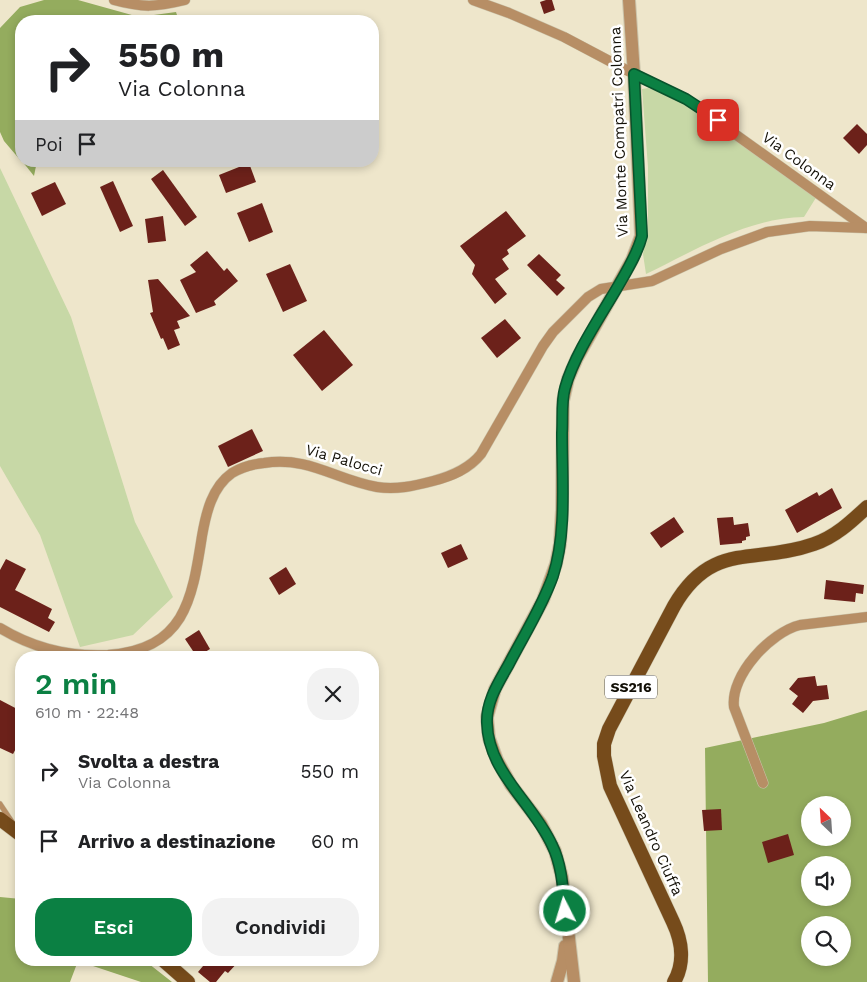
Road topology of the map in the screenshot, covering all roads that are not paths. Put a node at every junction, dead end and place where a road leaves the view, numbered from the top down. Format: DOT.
graph roads {
  1 [pos="114,0"];
  2 [pos="185,0"];
  3 [pos="473,0"];
  4 [pos="629,0"];
  5 [pos="634,74"];
  6 [pos="867,228"];
  7 [pos="618,287"];
  8 [pos="867,507"];
  9 [pos="867,619"];
  10 [pos="0,628"];
  11 [pos="61,651"];
  12 [pos="133,651"];
  13 [pos="763,783"];
  14 [pos="0,804"];
  15 [pos="0,819"];
  16 [pos="15,826"];
  17 [pos="15,830"];
  18 [pos="566,928"];
  19 [pos="571,956"];
  20 [pos="170,966"];
  21 [pos="557,980"];
  22 [pos="188,982"];
  23 [pos="574,982"];
  24 [pos="581,982"];
  25 [pos="674,982"];
  1 -- 2 [label="street"];
  3 -- 5 [label="street, Via Colonna"];
  4 -- 5 [label="street, Via Monte Compatri Colonna"];
  5 -- 6 [label="street, Via Colonna"];
  5 -- 7 [label="street, Via Monte Compatri Colonna"];
  6 -- 7 [label="street, Via Palocci"];
  7 -- 12 [label="street, Via Palocci"];
  7 -- 18 [label="street, Via Monte Compatri Colonna"];
  8 -- 25 [label="main road, Via Leandro Ciuffa / SS216"];
  9 -- 13 [label="street"];
  10 -- 11 [label="street, Via Palocci"];
  14 -- 16 [label="lane"];
  15 -- 17 [label="main road"];
  18 -- 19 [label="street, Via Monte Compatri Colonna"];
  18 -- 21 [label="street, Via Monte Compatri Colonna"];
  19 -- 23 [label="street, Via Monte Compatri Colonna"];
  19 -- 24 [label="street, Via Monte Compatri Colonna"];
  20 -- 22 [label="main road"];
}
